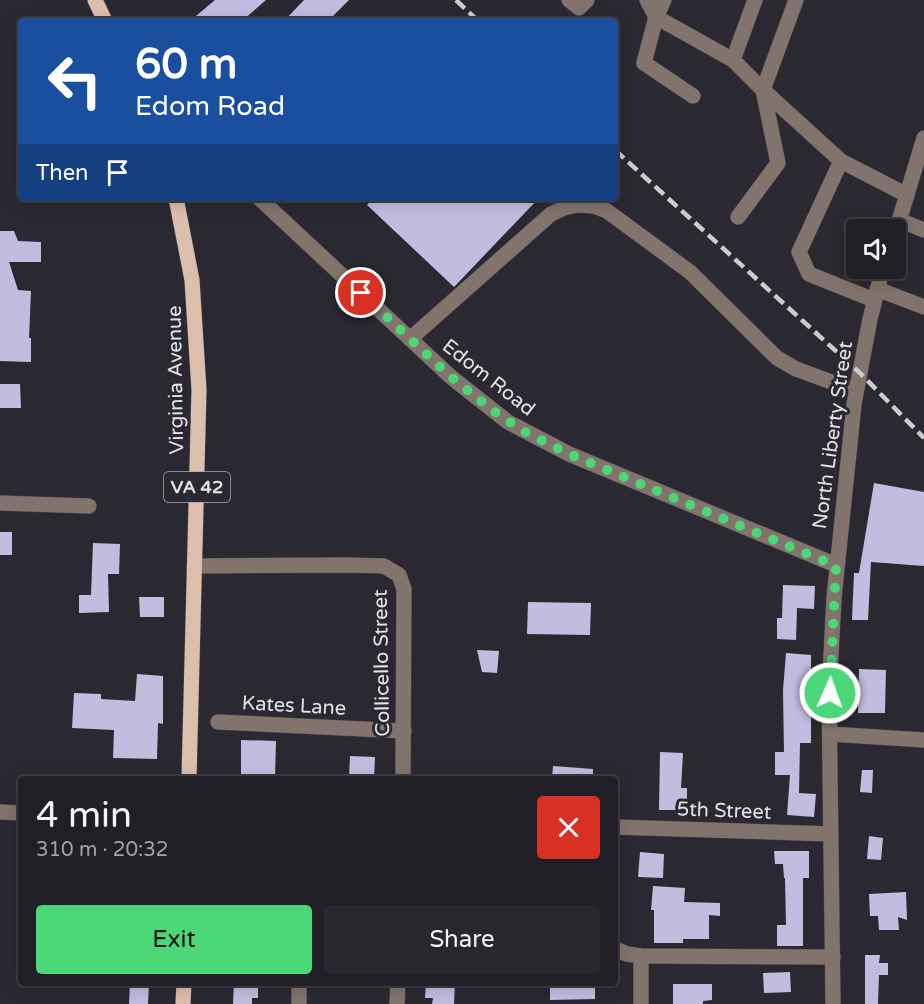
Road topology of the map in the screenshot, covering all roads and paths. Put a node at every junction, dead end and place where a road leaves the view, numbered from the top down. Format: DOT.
graph roads {
  1 [pos="95,0"];
  2 [pos="569,0"];
  3 [pos="587,0"];
  4 [pos="647,0"];
  5 [pos="664,0"];
  6 [pos="755,0"];
  7 [pos="796,0"];
  8 [pos="656,17"];
  9 [pos="104,18"];
  10 [pos="733,60"];
  11 [pos="763,90"];
  12 [pos="693,96"];
  13 [pos="924,138"];
  14 [pos="841,161"];
  15 [pos="907,195"];
  16 [pos="181,201"];
  17 [pos="262,201"];
  18 [pos="738,217"];
  19 [pos="899,219"];
  20 [pos="906,227"];
  21 [pos="924,230"];
  22 [pos="880,279"];
  23 [pos="875,295"];
  24 [pos="924,307"];
  25 [pos="410,339"];
  26 [pos="856,391"];
  27 [pos="0,503"];
  28 [pos="89,506"];
  29 [pos="194,566"];
  30 [pos="836,566"];
  31 [pos="218,722"];
  32 [pos="404,731"];
  33 [pos="830,734"];
  34 [pos="924,740"];
  35 [pos="189,776"];
  36 [pos="403,776"];
  37 [pos="0,812"];
  38 [pos="18,813"];
  39 [pos="618,827"];
  40 [pos="831,834"];
  41 [pos="618,950"];
  42 [pos="641,956"];
  43 [pos="833,957"];
  44 [pos="184,986"];
  45 [pos="299,986"];
  46 [pos="398,986"];
  47 [pos="183,1004"];
  48 [pos="299,1004"];
  49 [pos="398,1004"];
  50 [pos="641,1004"];
  51 [pos="833,1004"];
  1 -- 9 [label="main road"];
  2 -- 3 [label="street"];
  4 -- 8 [label="street"];
  5 -- 8 [label="street"];
  6 -- 10 [label="street"];
  7 -- 11 [label="street"];
  8 -- 10 [label="street"];
  8 -- 12 [label="street"];
  10 -- 11 [label="street"];
  11 -- 14 [label="street"];
  11 -- 18 [label="street"];
  13 -- 15 [label="street"];
  14 -- 15 [label="street"];
  14 -- 23 [label="street"];
  15 -- 19 [label="street"];
  16 -- 29 [label="main road, Virginia Avenue / VA 42"];
  17 -- 25 [label="street, Edom Road"];
  20 -- 21 [label="street"];
  22 -- 23 [label="street, North Liberty Street"];
  23 -- 24 [label="street"];
  23 -- 26 [label="street, North Liberty Street"];
  25 -- 26 [label="street"];
  25 -- 30 [label="street, Edom Road"];
  26 -- 30 [label="street, North Liberty Street"];
  27 -- 28 [label="street"];
  29 -- 32 [label="street, Collicello Street"];
  29 -- 35 [label="main road, Virginia Avenue / VA 42"];
  30 -- 33 [label="street, North Liberty Street"];
  31 -- 32 [label="street, Kates Lane"];
  32 -- 36 [label="street, Collicello Street"];
  33 -- 34 [label="street"];
  33 -- 40 [label="street, North Liberty Street"];
  37 -- 38 [label="street"];
  39 -- 40 [label="street, 5th Street"];
  40 -- 43 [label="street, North Liberty Street"];
  41 -- 42 [label="street"];
  42 -- 43 [label="street"];
  42 -- 50 [label="street"];
  43 -- 51 [label="street, North Liberty Street"];
  44 -- 47 [label="main road"];
  45 -- 48 [label="street"];
  46 -- 49 [label="street"];
}
